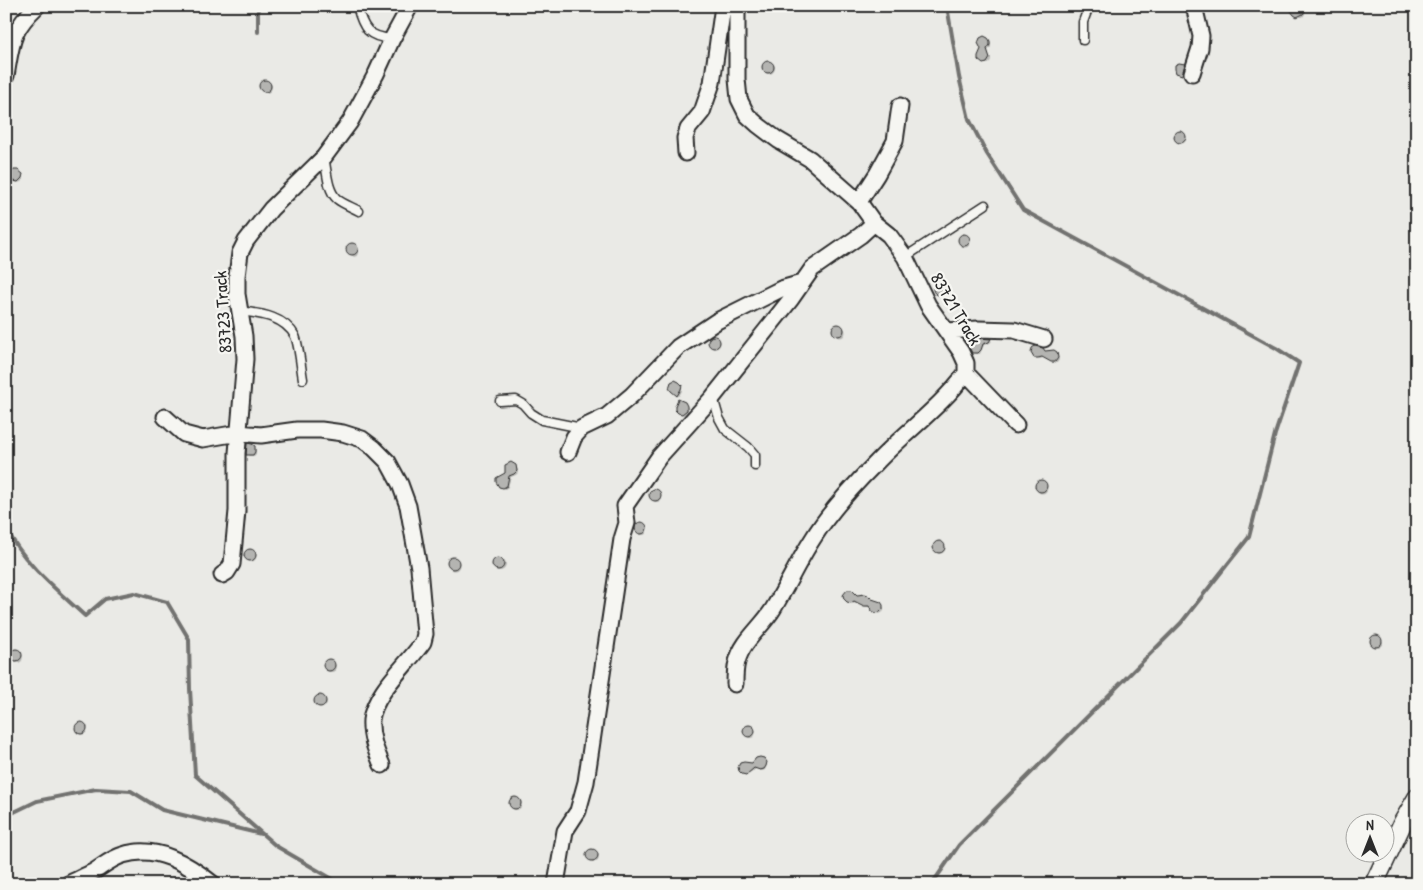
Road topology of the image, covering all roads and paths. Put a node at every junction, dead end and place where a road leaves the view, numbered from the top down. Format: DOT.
graph roads {
  1 [pos="37,6"];
  2 [pos="357,6"];
  3 [pos="410,6"];
  4 [pos="723,6"];
  5 [pos="735,6"];
  6 [pos="1089,6"];
  7 [pos="1194,6"];
  8 [pos="392,39"];
  9 [pos="1083,40"];
  10 [pos="1192,73"];
  11 [pos="6,76"];
  12 [pos="900,106"];
  13 [pos="686,153"];
  14 [pos="324,157"];
  15 [pos="859,202"];
  16 [pos="985,205"];
  17 [pos="359,211"];
  18 [pos="874,222"];
  19 [pos="905,257"];
  20 [pos="802,283"];
  21 [pos="240,311"];
  22 [pos="947,331"];
  23 [pos="1044,339"];
  24 [pos="966,373"];
  25 [pos="303,379"];
  26 [pos="713,398"];
  27 [pos="500,402"];
  28 [pos="165,417"];
  29 [pos="1016,425"];
  30 [pos="582,428"];
  31 [pos="238,433"];
  32 [pos="568,452"];
  33 [pos="756,466"];
  34 [pos="222,575"];
  35 [pos="735,684"];
  36 [pos="382,765"];
  37 [pos="1417,798"];
  38 [pos="68,884"];
  39 [pos="213,884"];
  40 [pos="556,884"];
  41 [pos="1374,884"];
  1 -- 11 [label="street"];
  2 -- 8 [label="lane"];
  3 -- 8 [label="street, 83723 Track"];
  4 -- 13 [label="street"];
  5 -- 15 [label="street, 83721 Track"];
  6 -- 9 [label="lane"];
  7 -- 10 [label="street"];
  8 -- 14 [label="street, 83723 Track"];
  12 -- 15 [label="street"];
  14 -- 17 [label="lane"];
  14 -- 21 [label="street, 83723 Track"];
  15 -- 18 [label="street, 83721 Track"];
  16 -- 19 [label="lane"];
  18 -- 19 [label="street, 83721 Track"];
  18 -- 20 [label="street"];
  19 -- 22 [label="street, 83721 Track"];
  20 -- 26 [label="street"];
  20 -- 30 [label="street"];
  21 -- 25 [label="lane"];
  21 -- 31 [label="street, 83723 Track"];
  22 -- 23 [label="street"];
  22 -- 24 [label="street, 83721 Track"];
  24 -- 29 [label="street"];
  24 -- 35 [label="street, 83721 Track"];
  26 -- 33 [label="lane"];
  26 -- 40 [label="street"];
  27 -- 30 [label="lane"];
  28 -- 31 [label="street"];
  30 -- 32 [label="street"];
  31 -- 34 [label="street, 83723 Track"];
  31 -- 36 [label="street"];
  37 -- 41 [label="street"];
  38 -- 39 [label="street"];
}
